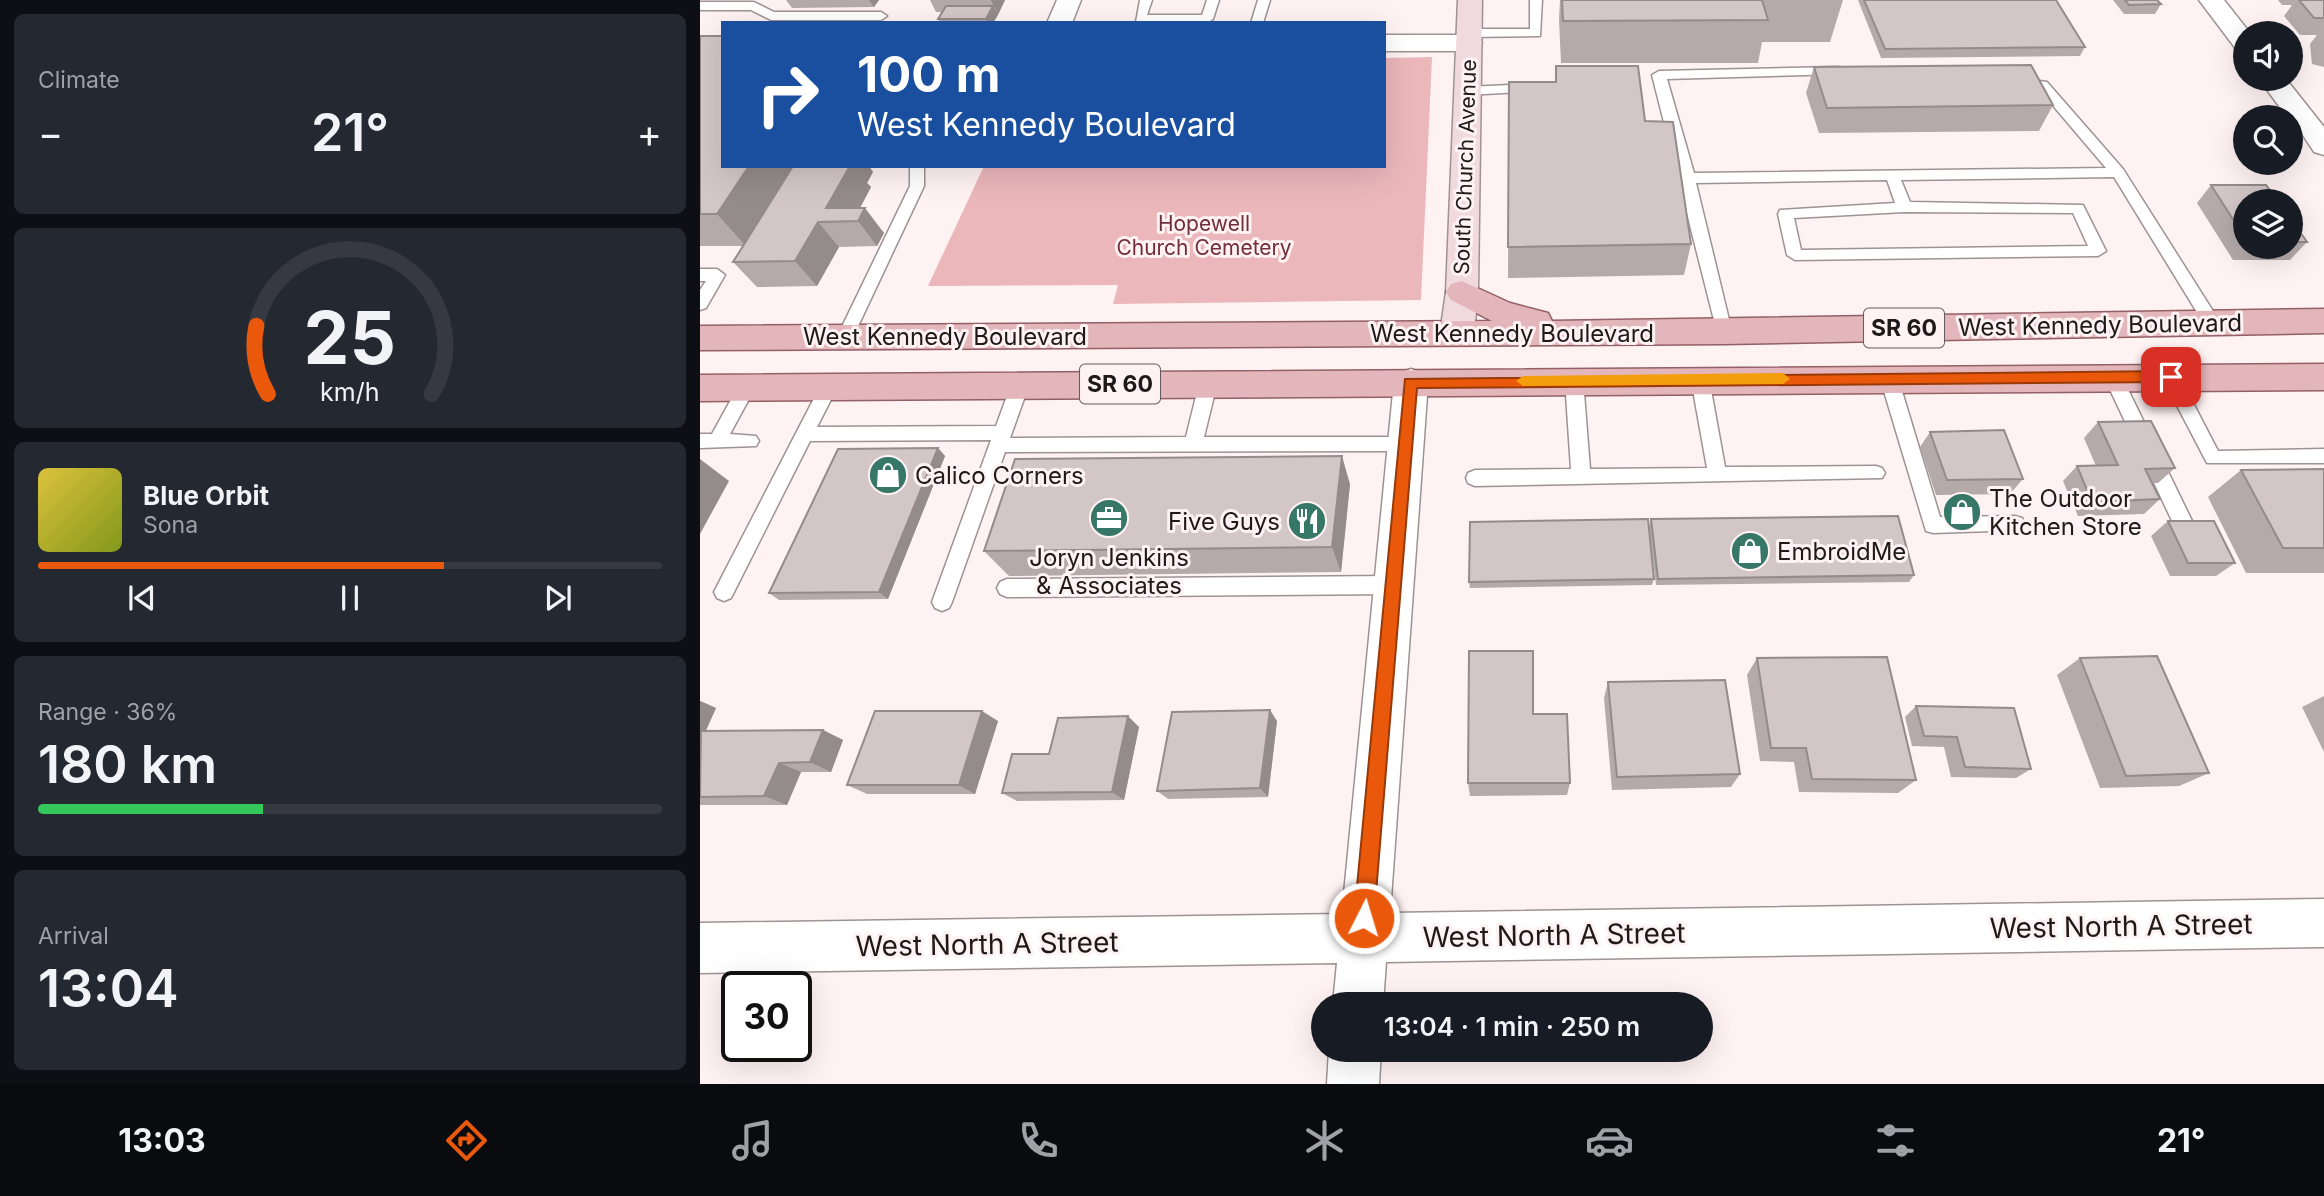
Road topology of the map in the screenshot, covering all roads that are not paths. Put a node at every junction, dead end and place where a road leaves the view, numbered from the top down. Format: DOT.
graph roads {
  1 [pos="1069,0"];
  2 [pos="1146,0"];
  3 [pos="1213,0"];
  4 [pos="1265,0"];
  5 [pos="1470,0"];
  6 [pos="1536,0"];
  7 [pos="2211,0"];
  8 [pos="700,6"];
  9 [pos="882,16"];
  10 [pos="1060,21"];
  11 [pos="1166,21"];
  12 [pos="1258,21"];
  13 [pos="2233,28"];
  14 [pos="1469,38"];
  15 [pos="1386,43"];
  16 [pos="1849,71"];
  17 [pos="2003,80"];
  18 [pos="1547,87"];
  19 [pos="1468,91"];
  20 [pos="2281,91"];
  21 [pos="2324,146"];
  22 [pos="917,168"];
  23 [pos="2118,172"];
  24 [pos="1892,175"];
  25 [pos="1688,178"];
  26 [pos="1904,207"];
  27 [pos="700,275"];
  28 [pos="1462,292"];
  29 [pos="700,304"];
  30 [pos="2324,321"];
  31 [pos="2212,323"];
  32 [pos="1824,330"];
  33 [pos="1597,332"];
  34 [pos="1724,332"];
  35 [pos="1457,333"];
  36 [pos="845,337"];
  37 [pos="700,338"];
  38 [pos="2113,377"];
  39 [pos="2171,377"];
  40 [pos="2324,377"];
  41 [pos="1889,378"];
  42 [pos="1700,379"];
  43 [pos="1574,380"];
  44 [pos="1410,382"];
  45 [pos="1208,384"];
  46 [pos="1020,385"];
  47 [pos="829,386"];
  48 [pos="700,388"];
  49 [pos="746,388"];
  50 [pos="805,434"];
  51 [pos="1001,439"];
  52 [pos="750,440"];
  53 [pos="708,441"];
  54 [pos="1193,444"];
  55 [pos="1403,444"];
  56 [pos="2324,457"];
  57 [pos="1875,473"];
  58 [pos="1717,475"];
  59 [pos="1581,477"];
  60 [pos="1475,478"];
  61 [pos="2015,524"];
  62 [pos="2184,525"];
  63 [pos="1392,585"];
  64 [pos="1007,588"];
  65 [pos="724,592"];
  66 [pos="942,602"];
  67 [pos="2324,923"];
  68 [pos="1362,938"];
  69 [pos="700,948"];
  70 [pos="1359,992"];
  71 [pos="1354,1062"];
  72 [pos="1353,1084"];
  1 -- 10 [label="street"];
  2 -- 11 [label="lane"];
  3 -- 11 [label="lane"];
  4 -- 12 [label="lane"];
  5 -- 14 [label="street, South Church Avenue"];
  6 -- 14 [label="lane"];
  7 -- 13 [label="street"];
  8 -- 9 [label="lane"];
  14 -- 15 [label="street"];
  14 -- 19 [label="street, South Church Avenue"];
  16 -- 25 [label="lane"];
  17 -- 23 [label="lane"];
  18 -- 19 [label="lane"];
  19 -- 28 [label="street, South Church Avenue"];
  20 -- 21 [label="street"];
  22 -- 36 [label="lane"];
  23 -- 24 [label="lane"];
  23 -- 31 [label="lane"];
  24 -- 25 [label="lane"];
  24 -- 26 [label="lane"];
  25 -- 34 [label="lane"];
  26 -- 26 [label="lane"];
  27 -- 29 [label="lane"];
  28 -- 33 [label="main road"];
  28 -- 35 [label="street, South Church Avenue"];
  30 -- 31 [label="main road, West Kennedy Boulevard / SR 60"];
  31 -- 32 [label="main road, West Kennedy Boulevard / SR 60"];
  31 -- 41 [label="main road"];
  32 -- 34 [label="main road, West Kennedy Boulevard / SR 60"];
  32 -- 44 [label="main road"];
  33 -- 34 [label="main road, West Kennedy Boulevard / SR 60"];
  33 -- 35 [label="main road, West Kennedy Boulevard / SR 60"];
  35 -- 36 [label="main road, West Kennedy Boulevard / SR 60"];
  36 -- 37 [label="main road, West Kennedy Boulevard / SR 60"];
  38 -- 39 [label="main road, West Kennedy Boulevard / SR 60"];
  38 -- 41 [label="main road, West Kennedy Boulevard / SR 60"];
  38 -- 62 [label="lane"];
  39 -- 40 [label="main road, West Kennedy Boulevard / SR 60"];
  39 -- 56 [label="lane"];
  41 -- 42 [label="main road, West Kennedy Boulevard / SR 60"];
  41 -- 61 [label="lane"];
  42 -- 43 [label="main road, West Kennedy Boulevard / SR 60"];
  42 -- 58 [label="lane"];
  43 -- 44 [label="main road, West Kennedy Boulevard / SR 60"];
  43 -- 59 [label="lane"];
  44 -- 45 [label="main road, West Kennedy Boulevard / SR 60"];
  44 -- 55 [label="street"];
  45 -- 46 [label="main road, West Kennedy Boulevard / SR 60"];
  45 -- 54 [label="lane"];
  46 -- 47 [label="main road, West Kennedy Boulevard / SR 60"];
  46 -- 51 [label="lane"];
  47 -- 49 [label="main road, West Kennedy Boulevard / SR 60"];
  47 -- 50 [label="lane"];
  48 -- 49 [label="main road, West Kennedy Boulevard / SR 60"];
  49 -- 53 [label="lane"];
  50 -- 51 [label="lane"];
  50 -- 65 [label="lane"];
  51 -- 54 [label="lane"];
  51 -- 66 [label="lane"];
  52 -- 53 [label="lane"];
  54 -- 55 [label="lane"];
  55 -- 63 [label="street"];
  57 -- 58 [label="lane"];
  58 -- 59 [label="lane"];
  59 -- 60 [label="lane"];
  63 -- 64 [label="lane"];
  63 -- 68 [label="street"];
  67 -- 68 [label="street, West North A Street"];
  68 -- 69 [label="street, West North A Street"];
  68 -- 70 [label="street"];
  71 -- 72 [label="street"];
}
